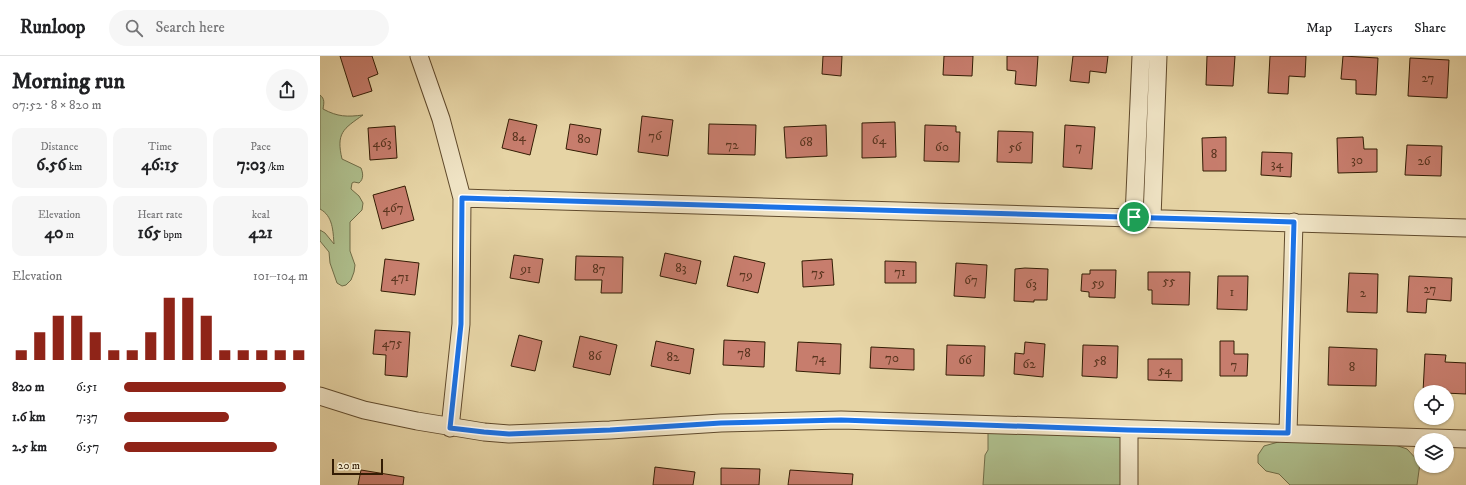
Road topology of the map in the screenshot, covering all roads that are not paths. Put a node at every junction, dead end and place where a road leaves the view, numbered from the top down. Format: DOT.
graph roads {
  1 [pos="419,56"];
  2 [pos="1141,56"];
  3 [pos="1158,56"];
  4 [pos="462,198"];
  5 [pos="1134,217"];
  6 [pos="1152,218"];
  7 [pos="1294,222"];
  8 [pos="1466,228"];
  9 [pos="320,396"];
  10 [pos="450,428"];
  11 [pos="1128,430"];
  12 [pos="1288,433"];
  13 [pos="1466,439"];
  14 [pos="1128,485"];
  1 -- 4 [label="street"];
  2 -- 5 [label="street"];
  3 -- 6 [label="street"];
  4 -- 5 [label="street"];
  4 -- 10 [label="street"];
  5 -- 6 [label="street"];
  6 -- 7 [label="street"];
  7 -- 8 [label="street"];
  7 -- 12 [label="street"];
  9 -- 10 [label="street"];
  10 -- 11 [label="street"];
  11 -- 12 [label="street"];
  11 -- 14 [label="street"];
  12 -- 13 [label="street"];
}
